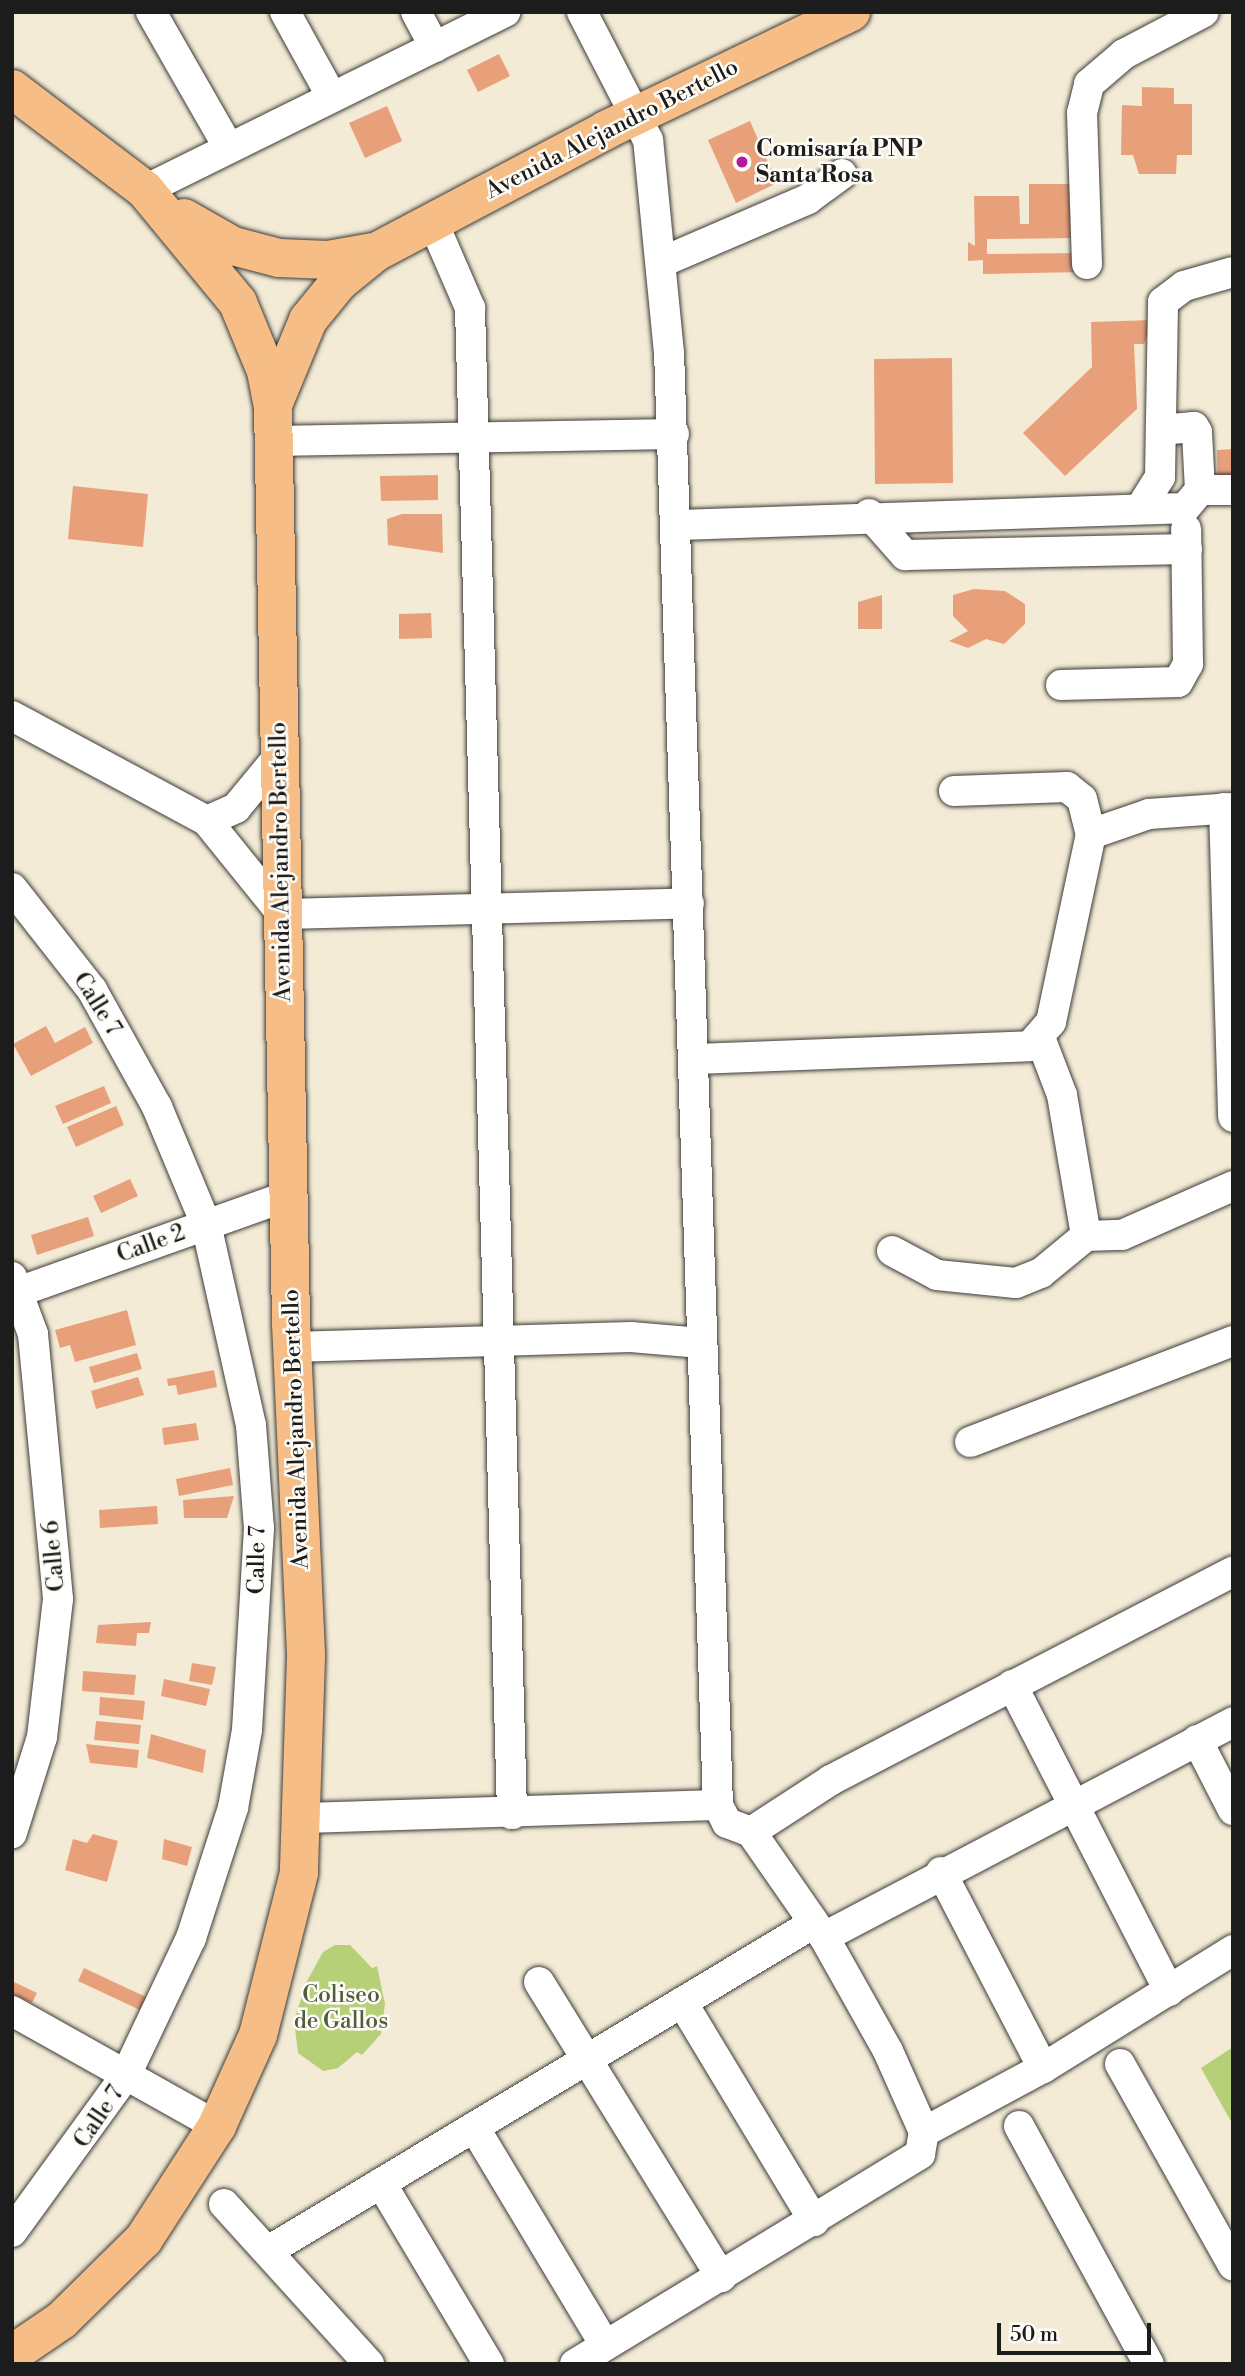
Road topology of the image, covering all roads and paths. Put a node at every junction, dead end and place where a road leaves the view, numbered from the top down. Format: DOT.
graph roads {
  1 [pos="151,12"];
  2 [pos="285,12"];
  3 [pos="416,12"];
  4 [pos="505,12"];
  5 [pos="582,12"];
  6 [pos="851,12"];
  7 [pos="1204,12"];
  8 [pos="435,47"];
  9 [pos="12,89"];
  10 [pos="332,97"];
  11 [pos="638,115"];
  12 [pos="229,148"];
  13 [pos="842,174"];
  14 [pos="145,190"];
  15 [pos="432,220"];
  16 [pos="376,252"];
  17 [pos="662,262"];
  18 [pos="1087,264"];
  19 [pos="1233,272"];
  20 [pos="273,424"];
  21 [pos="1162,430"];
  22 [pos="674,434"];
  23 [pos="475,437"];
  24 [pos="1233,490"];
  25 [pos="1193,499"];
  26 [pos="1140,509"];
  27 [pos="978,512"];
  28 [pos="869,514"];
  29 [pos="679,525"];
  30 [pos="1187,549"];
  31 [pos="1024,552"];
  32 [pos="1061,685"];
  33 [pos="12,716"];
  34 [pos="279,756"];
  35 [pos="954,791"];
  36 [pos="1228,808"];
  37 [pos="207,821"];
  38 [pos="1091,834"];
  39 [pos="12,888"];
  40 [pos="689,903"];
  41 [pos="489,911"];
  42 [pos="282,914"];
  43 [pos="1230,1032"];
  44 [pos="1041,1040"];
  45 [pos="696,1059"];
  46 [pos="1233,1117"];
  47 [pos="1233,1186"];
  48 [pos="290,1195"];
  49 [pos="206,1224"];
  50 [pos="1086,1236"];
  51 [pos="892,1251"];
  52 [pos="14,1288"];
  53 [pos="498,1341"];
  54 [pos="1233,1341"];
  55 [pos="701,1343"];
  56 [pos="292,1347"];
  57 [pos="970,1442"];
  58 [pos="1233,1572"];
  59 [pos="1012,1685"];
  60 [pos="1233,1722"];
  61 [pos="1197,1740"];
  62 [pos="718,1805"];
  63 [pos="1073,1806"];
  64 [pos="1233,1810"];
  65 [pos="512,1814"];
  66 [pos="304,1818"];
  67 [pos="751,1832"];
  68 [pos="12,1833"];
  69 [pos="941,1872"];
  70 [pos="819,1930"];
  71 [pos="1233,1950"];
  72 [pos="539,1982"];
  73 [pos="1169,1991"];
  74 [pos="682,2002"];
  75 [pos="12,2011"];
  76 [pos="587,2060"];
  77 [pos="1120,2064"];
  78 [pos="1043,2068"];
  79 [pos="126,2075"];
  80 [pos="217,2126"];
  81 [pos="1019,2126"];
  82 [pos="474,2127"];
  83 [pos="924,2132"];
  84 [pos="381,2183"];
  85 [pos="224,2204"];
  86 [pos="814,2221"];
  87 [pos="12,2232"];
  88 [pos="268,2251"];
  89 [pos="1233,2265"];
  90 [pos="721,2277"];
  91 [pos="606,2346"];
  92 [pos="12,2354"];
  93 [pos="369,2364"];
  94 [pos="489,2364"];
  95 [pos="575,2364"];
  96 [pos="1149,2364"];
  1 -- 12 [label="street"];
  2 -- 10 [label="street"];
  3 -- 8 [label="street"];
  4 -- 8 [label="street"];
  5 -- 11 [label="street"];
  6 -- 11 [label="main road, Avenida Alejandro Bertello"];
  7 -- 18 [label="street"];
  8 -- 10 [label="street"];
  9 -- 14 [label="main road, Avenida Alejandro Bertello"];
  10 -- 12 [label="street"];
  11 -- 15 [label="main road, Avenida Alejandro Bertello"];
  11 -- 17 [label="street"];
  12 -- 14 [label="street"];
  13 -- 17 [label="street"];
  14 -- 16 [label="main road, Avenida Alejandro Bertello"];
  14 -- 20 [label="main road, Avenida Alejandro Bertello"];
  15 -- 16 [label="main road, Avenida Alejandro Bertello"];
  15 -- 23 [label="street"];
  16 -- 20 [label="main road, Avenida Alejandro Bertello"];
  17 -- 22 [label="street"];
  19 -- 21 [label="street"];
  20 -- 23 [label="street"];
  20 -- 34 [label="main road, Avenida Alejandro Bertello"];
  21 -- 25 [label="street"];
  21 -- 26 [label="street"];
  22 -- 23 [label="street"];
  22 -- 29 [label="street"];
  23 -- 41 [label="street"];
  24 -- 25 [label="street"];
  25 -- 26 [label="street"];
  25 -- 30 [label="street"];
  26 -- 27 [label="street"];
  27 -- 28 [label="street"];
  27 -- 31 [label="street"];
  28 -- 29 [label="street"];
  28 -- 31 [label="street"];
  29 -- 40 [label="street"];
  30 -- 31 [label="street"];
  30 -- 32 [label="street"];
  33 -- 37 [label="street"];
  34 -- 37 [label="street"];
  34 -- 42 [label="main road, Avenida Alejandro Bertello"];
  35 -- 38 [label="street"];
  36 -- 38 [label="street"];
  36 -- 43 [label="street"];
  37 -- 42 [label="street"];
  38 -- 44 [label="street"];
  39 -- 49 [label="street, Calle 7"];
  40 -- 41 [label="street"];
  40 -- 45 [label="street"];
  41 -- 42 [label="street"];
  41 -- 53 [label="street"];
  42 -- 48 [label="main road, Avenida Alejandro Bertello"];
  43 -- 46 [label="street"];
  44 -- 45 [label="street"];
  44 -- 50 [label="street"];
  45 -- 55 [label="street"];
  47 -- 50 [label="street"];
  48 -- 49 [label="street, Calle 2"];
  48 -- 56 [label="main road, Avenida Alejandro Bertello"];
  49 -- 52 [label="street, Calle 2"];
  49 -- 79 [label="street, Calle 7"];
  50 -- 51 [label="street"];
  52 -- 68 [label="street, Calle 6"];
  53 -- 55 [label="street"];
  53 -- 56 [label="street"];
  53 -- 65 [label="street"];
  54 -- 57 [label="street"];
  55 -- 62 [label="street"];
  56 -- 66 [label="main road, Avenida Alejandro Bertello"];
  58 -- 59 [label="street"];
  59 -- 63 [label="street"];
  59 -- 67 [label="street"];
  60 -- 61 [label="street"];
  61 -- 63 [label="street"];
  61 -- 64 [label="street"];
  62 -- 65 [label="street"];
  62 -- 67 [label="street"];
  63 -- 69 [label="street"];
  63 -- 73 [label="street"];
  65 -- 66 [label="street"];
  66 -- 80 [label="main road, Avenida Alejandro Bertello"];
  67 -- 70 [label="street"];
  69 -- 70 [label="street"];
  69 -- 78 [label="street"];
  70 -- 74 [label="street"];
  70 -- 83 [label="street"];
  71 -- 73 [label="street"];
  72 -- 76 [label="street"];
  73 -- 78 [label="street"];
  74 -- 76 [label="street"];
  74 -- 86 [label="street"];
  75 -- 79 [label="street"];
  76 -- 82 [label="street"];
  76 -- 90 [label="street"];
  77 -- 89 [label="street"];
  78 -- 83 [label="street"];
  79 -- 80 [label="street"];
  79 -- 87 [label="street, Calle 7"];
  80 -- 92 [label="main road, Avenida Alejandro Bertello"];
  81 -- 96 [label="street"];
  82 -- 84 [label="street"];
  82 -- 91 [label="street"];
  83 -- 86 [label="street"];
  84 -- 88 [label="street"];
  84 -- 94 [label="street"];
  85 -- 88 [label="street"];
  86 -- 90 [label="street"];
  88 -- 93 [label="street"];
  90 -- 91 [label="street"];
  91 -- 95 [label="street"];
}
